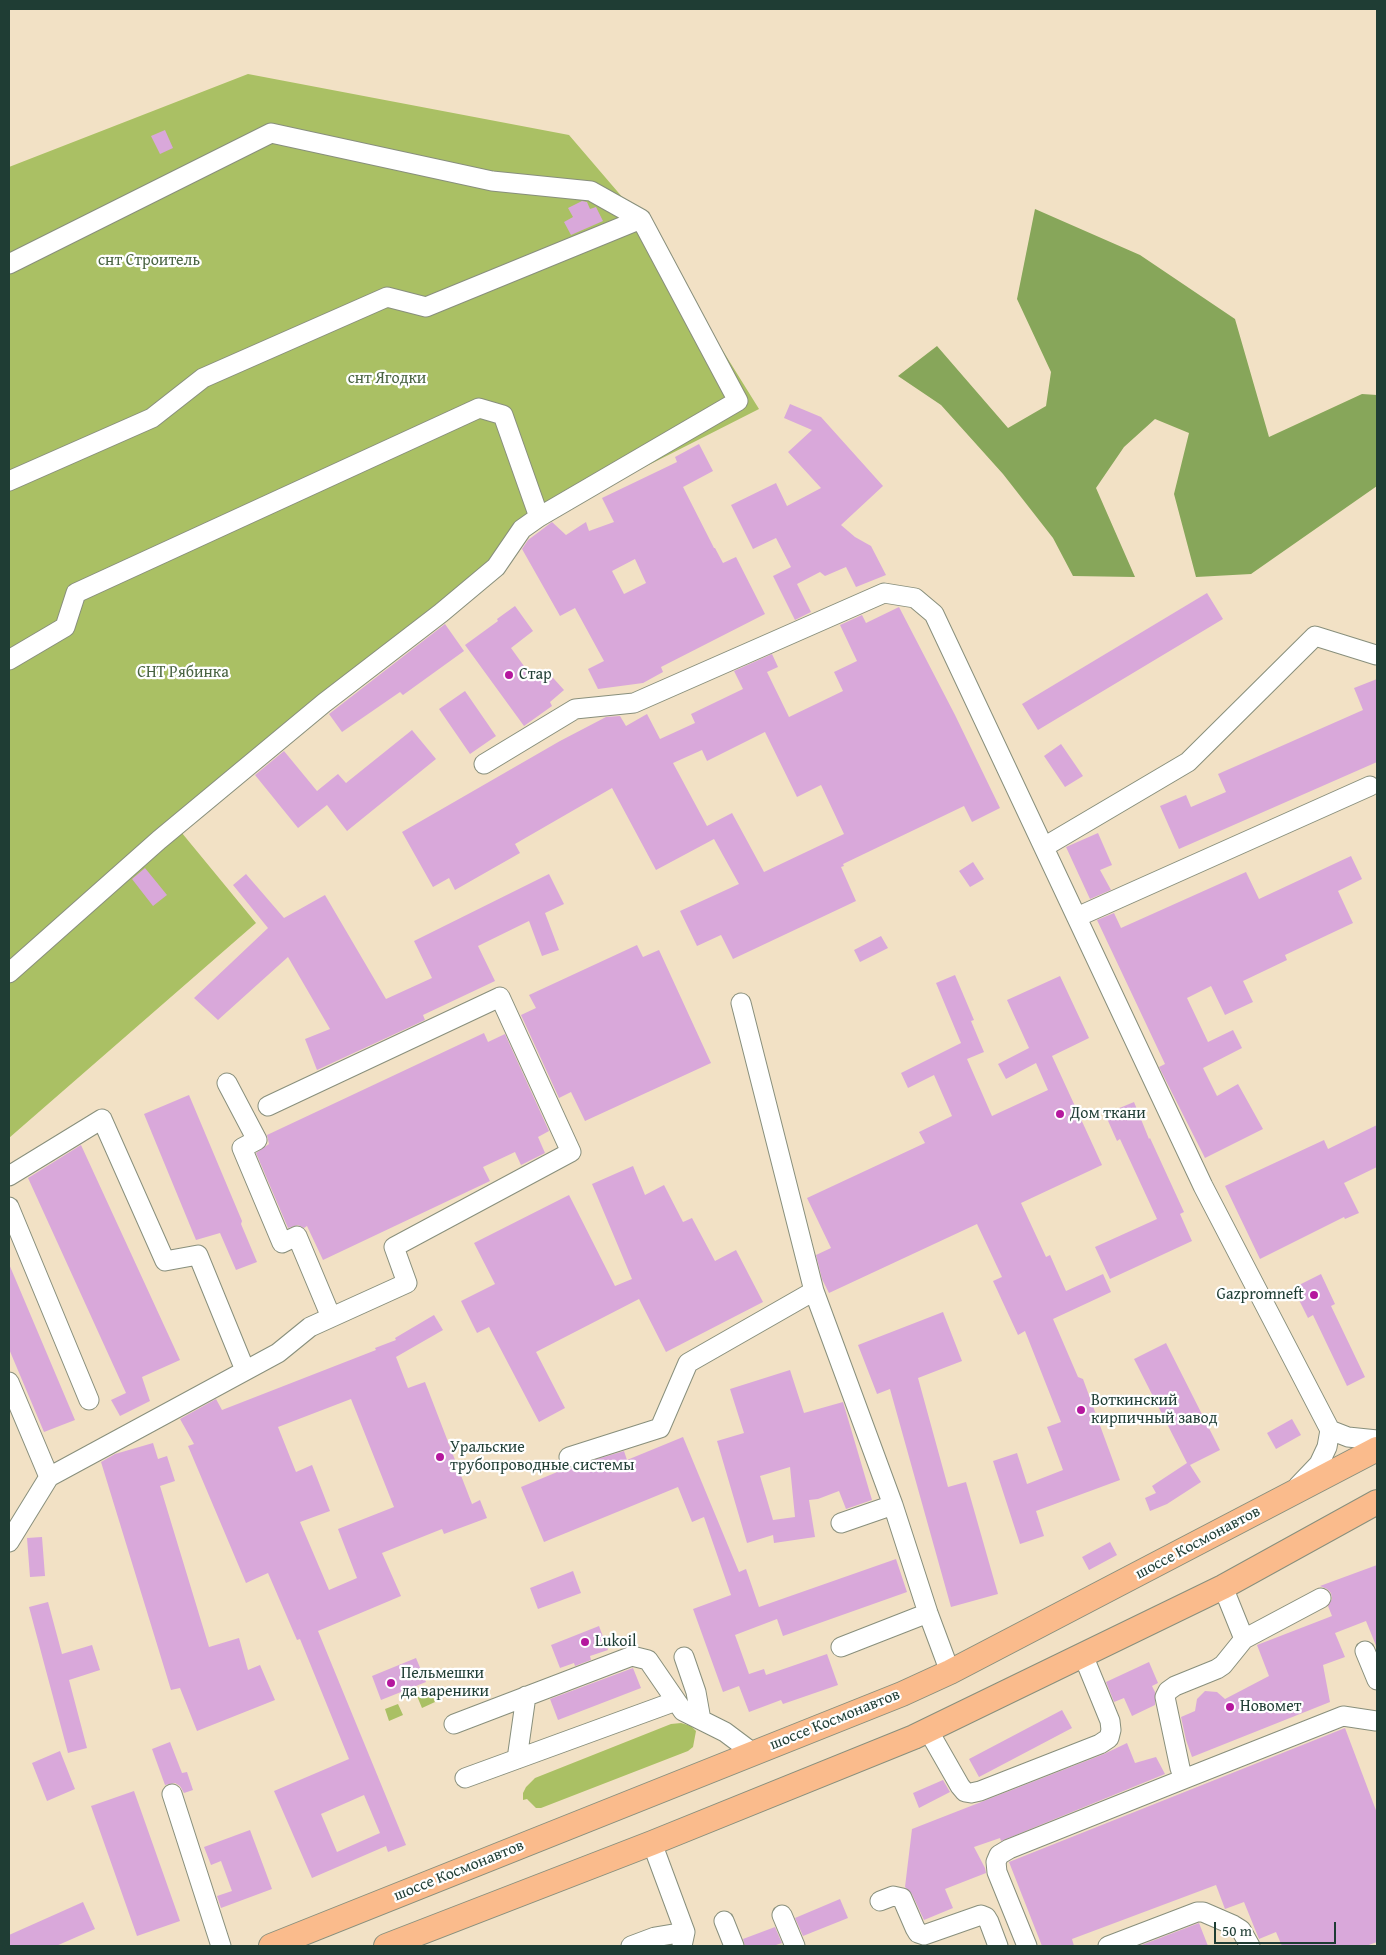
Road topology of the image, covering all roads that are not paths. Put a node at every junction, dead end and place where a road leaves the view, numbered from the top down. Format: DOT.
graph roads {
  1 [pos="641,219"];
  2 [pos="9,264"];
  3 [pos="9,480"];
  4 [pos="539,516"];
  5 [pos="1376,655"];
  6 [pos="9,660"];
  7 [pos="484,764"];
  8 [pos="1370,786"];
  9 [pos="1044,847"];
  10 [pos="1077,917"];
  11 [pos="9,973"];
  12 [pos="741,1003"];
  13 [pos="227,1083"];
  14 [pos="268,1106"];
  15 [pos="9,1176"];
  16 [pos="9,1207"];
  17 [pos="814,1290"];
  18 [pos="331,1317"];
  19 [pos="245,1370"];
  20 [pos="9,1382"];
  21 [pos="89,1400"];
  22 [pos="1330,1430"];
  23 [pos="1377,1440"];
  24 [pos="1377,1449"];
  25 [pos="569,1457"];
  26 [pos="49,1477"];
  27 [pos="1286,1497"];
  28 [pos="1377,1502"];
  29 [pos="893,1505"];
  30 [pos="842,1523"];
  31 [pos="9,1542"];
  32 [pos="1223,1587"];
  33 [pos="1321,1598"];
  34 [pos="928,1613"];
  35 [pos="1244,1639"];
  36 [pos="841,1647"];
  37 [pos="1366,1651"];
  38 [pos="1083,1655"];
  39 [pos="684,1657"];
  40 [pos="950,1672"];
  41 [pos="1377,1680"];
  42 [pos="526,1696"];
  43 [pos="676,1701"];
  44 [pos="701,1720"];
  45 [pos="1377,1722"];
  46 [pos="454,1724"];
  47 [pos="928,1730"];
  48 [pos="754,1753"];
  49 [pos="517,1759"];
  50 [pos="465,1778"];
  51 [pos="1184,1779"];
  52 [pos="172,1794"];
  53 [pos="652,1843"];
  54 [pos="880,1901"];
  55 [pos="782,1915"];
  56 [pos="724,1920"];
  57 [pos="683,1939"];
  58 [pos="412,1942"];
  59 [pos="221,1946"];
  60 [pos="271,1946"];
  61 [pos="387,1946"];
  62 [pos="631,1946"];
  63 [pos="734,1946"];
  64 [pos="795,1946"];
  65 [pos="998,1946"];
  66 [pos="1027,1946"];
  67 [pos="1108,1946"];
  68 [pos="1250,1946"];
  1 -- 2 [label="street"];
  1 -- 3 [label="street"];
  1 -- 4 [label="street"];
  4 -- 6 [label="street"];
  4 -- 11 [label="street"];
  5 -- 9 [label="street"];
  7 -- 9 [label="street"];
  8 -- 10 [label="street"];
  9 -- 10 [label="street"];
  10 -- 22 [label="street"];
  12 -- 17 [label="street"];
  13 -- 18 [label="street"];
  14 -- 18 [label="street"];
  15 -- 19 [label="street"];
  16 -- 21 [label="street"];
  17 -- 25 [label="street"];
  17 -- 29 [label="street"];
  18 -- 19 [label="street"];
  19 -- 26 [label="street"];
  20 -- 26 [label="street"];
  22 -- 23 [label="street"];
  22 -- 27 [label="street"];
  24 -- 27 [label="main road, шоссе Космонавтов"];
  26 -- 31 [label="street"];
  27 -- 40 [label="main road, шоссе Космонавтов"];
  28 -- 32 [label="main road"];
  29 -- 30 [label="street"];
  29 -- 34 [label="street"];
  32 -- 35 [label="street"];
  32 -- 38 [label="main road"];
  33 -- 35 [label="street"];
  34 -- 36 [label="street"];
  34 -- 40 [label="street"];
  35 -- 51 [label="street"];
  37 -- 41 [label="street"];
  38 -- 47 [label="main road"];
  38 -- 47 [label="street"];
  39 -- 44 [label="street"];
  40 -- 48 [label="main road, шоссе Космонавтов"];
  42 -- 43 [label="street"];
  42 -- 46 [label="street"];
  42 -- 49 [label="street"];
  43 -- 44 [label="street"];
  43 -- 49 [label="street"];
  44 -- 48 [label="street"];
  45 -- 51 [label="street"];
  47 -- 53 [label="main road"];
  48 -- 60 [label="main road, шоссе Космонавтов"];
  49 -- 50 [label="street"];
  51 -- 66 [label="street"];
  52 -- 59 [label="street"];
  53 -- 57 [label="street"];
  53 -- 58 [label="main road"];
  54 -- 65 [label="street"];
  55 -- 64 [label="street"];
  56 -- 63 [label="street"];
  57 -- 62 [label="street"];
  58 -- 61 [label="main road"];
  67 -- 68 [label="street"];
}
